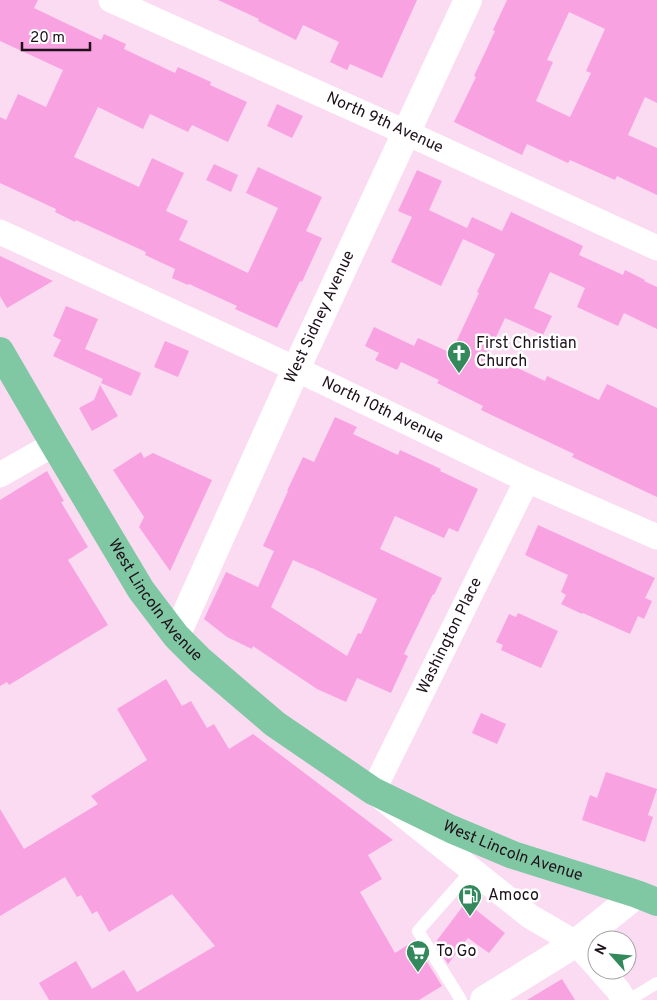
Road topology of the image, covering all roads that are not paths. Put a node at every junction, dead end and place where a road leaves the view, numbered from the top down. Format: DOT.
graph roads {
  1 [pos="111,0"];
  2 [pos="468,0"];
  3 [pos="407,133"];
  4 [pos="0,232"];
  5 [pos="657,248"];
  6 [pos="0,351"];
  7 [pos="296,369"];
  8 [pos="54,444"];
  9 [pos="0,475"];
  10 [pos="527,480"];
  11 [pos="657,537"];
  12 [pos="176,636"];
  13 [pos="373,791"];
  14 [pos="472,870"];
  15 [pos="647,898"];
  16 [pos="576,943"];
  17 [pos="587,955"];
  18 [pos="609,980"];
  19 [pos="657,983"];
  20 [pos="461,1000"];
  21 [pos="484,1000"];
  22 [pos="624,1000"];
  23 [pos="628,1000"];
  1 -- 3 [label="street, North 9th Avenue"];
  2 -- 3 [label="street, West Sidney Avenue"];
  3 -- 5 [label="street, North 9th Avenue"];
  3 -- 7 [label="street, West Sidney Avenue"];
  4 -- 7 [label="street, North 10th Avenue"];
  6 -- 8 [label="main road, West Lincoln Avenue"];
  7 -- 10 [label="street, North 10th Avenue"];
  7 -- 12 [label="street, West Sidney Avenue"];
  8 -- 9 [label="street"];
  8 -- 12 [label="main road, West Lincoln Avenue"];
  10 -- 11 [label="street, North 10th Avenue"];
  10 -- 13 [label="street, Washington Place"];
  12 -- 13 [label="main road, West Lincoln Avenue"];
  13 -- 14 [label="street, West Lincoln Avenue"];
  13 -- 15 [label="main road, West Lincoln Avenue"];
  14 -- 16 [label="street, West Lincoln Avenue"];
  14 -- 20 [label="lane"];
  15 -- 16 [label="street"];
  16 -- 17 [label="street, West Lincoln Avenue"];
  16 -- 21 [label="street"];
  18 -- 22 [label="street"];
  19 -- 23 [label="lane"];
}
